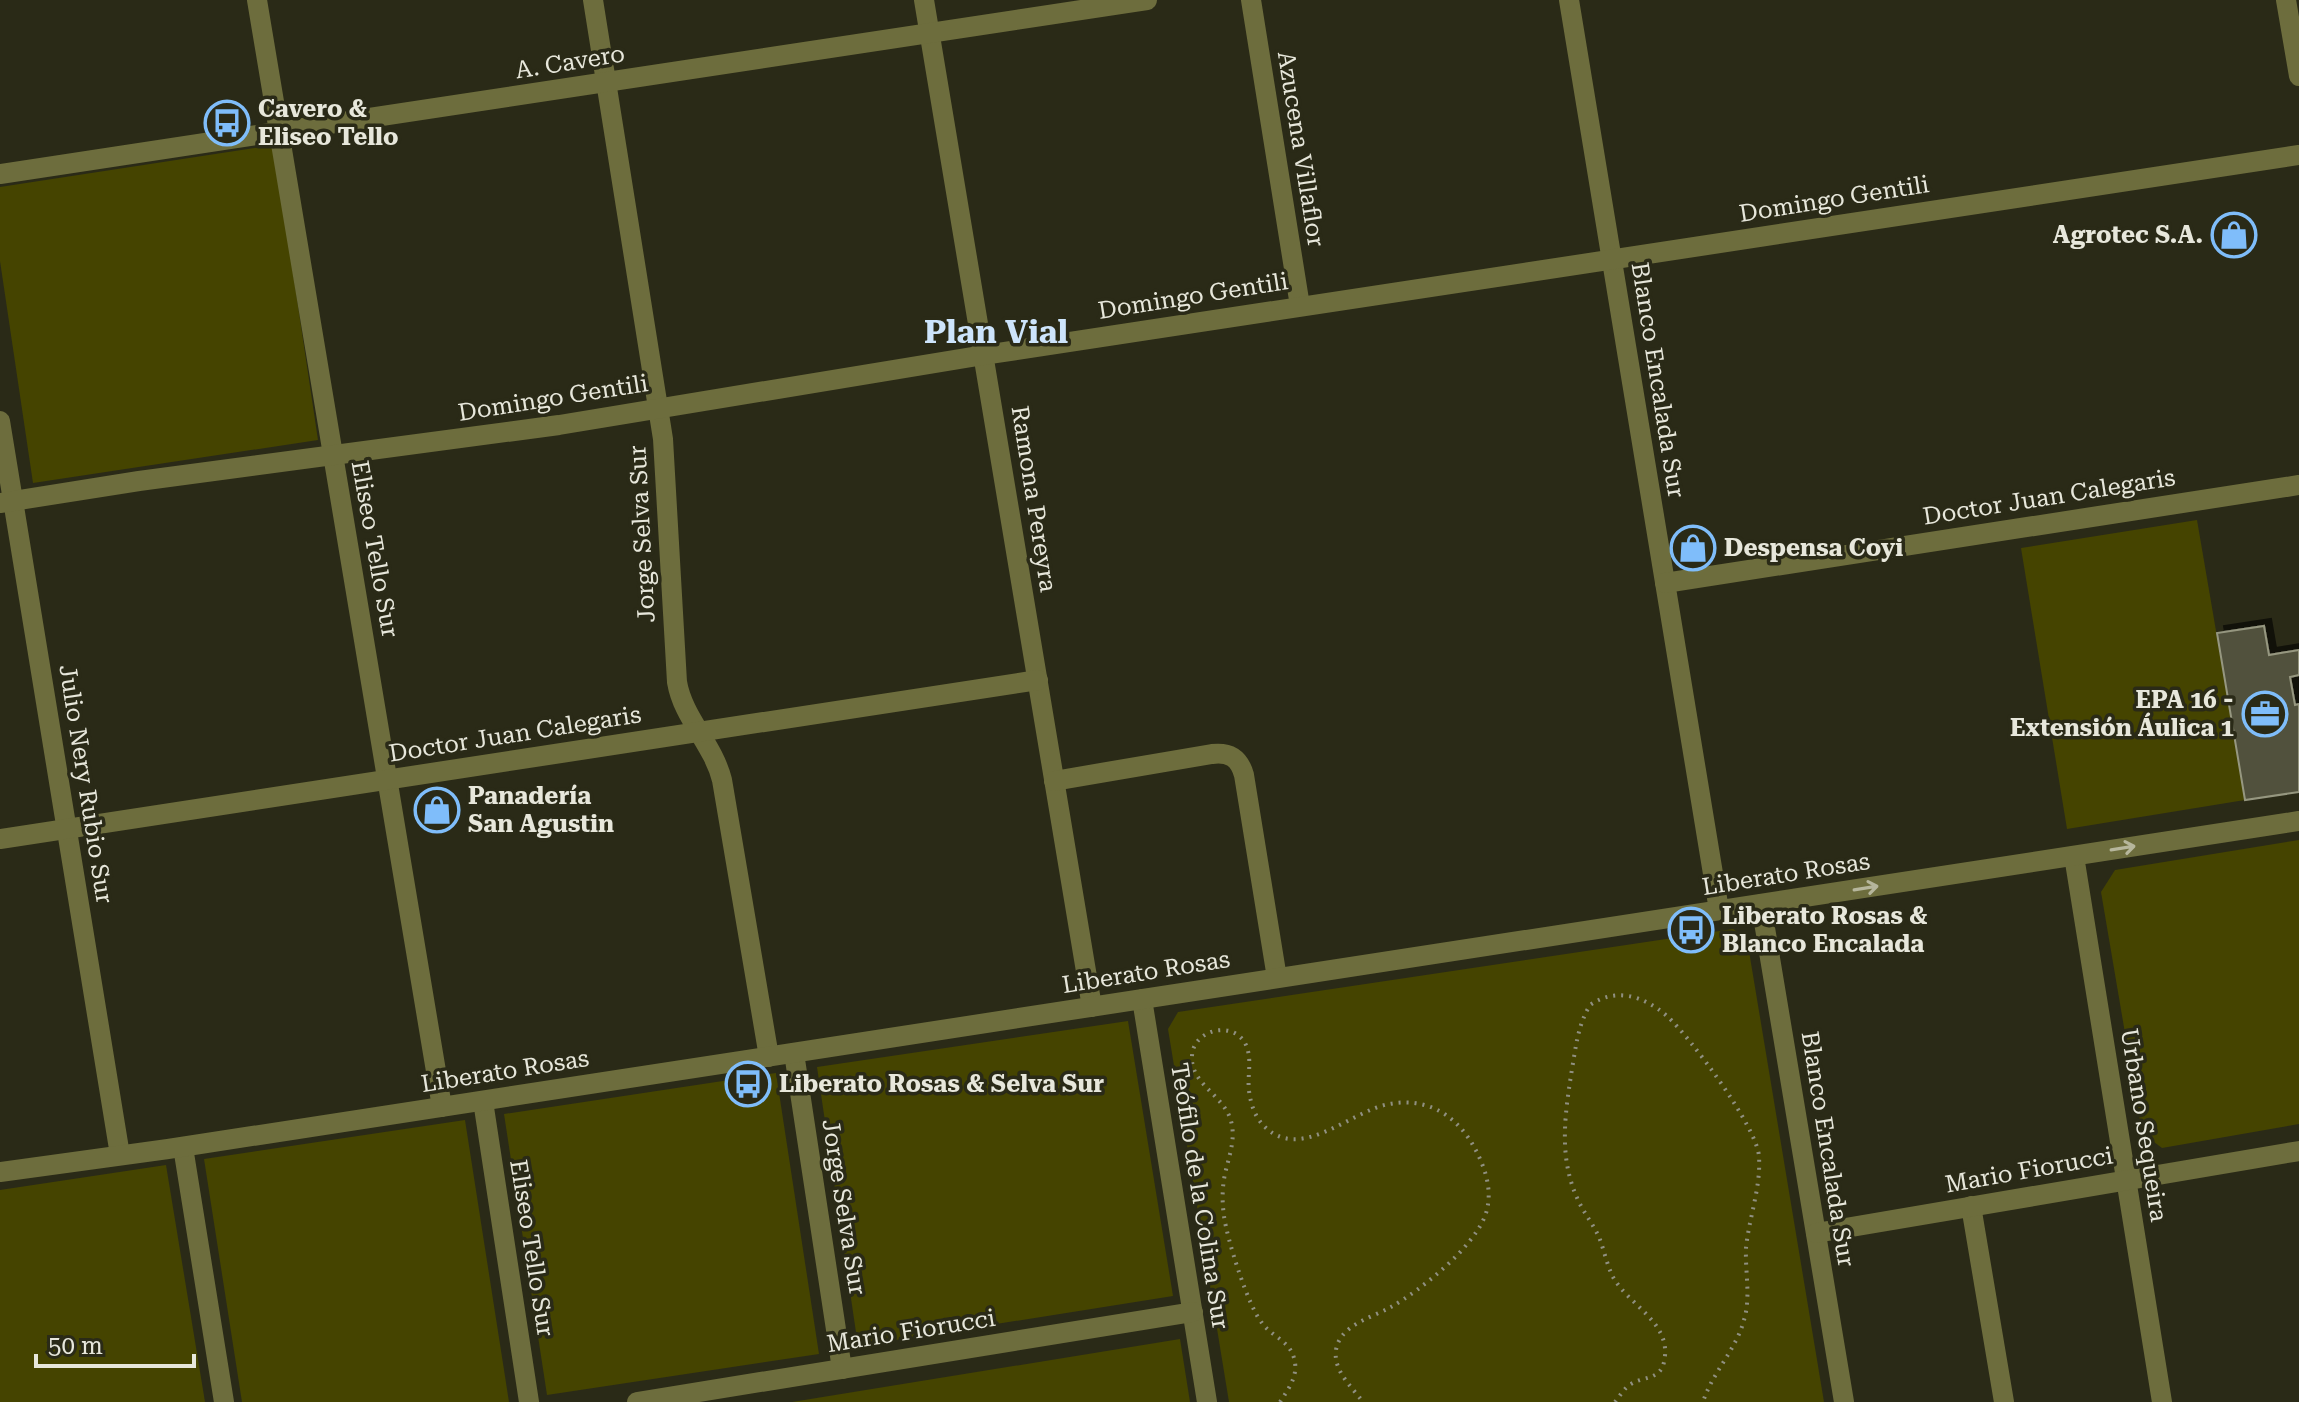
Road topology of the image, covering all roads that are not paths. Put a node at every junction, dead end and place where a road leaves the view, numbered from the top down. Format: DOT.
graph roads {
  1 [pos="257,0"];
  2 [pos="593,0"];
  3 [pos="924,0"];
  4 [pos="1147,0"];
  5 [pos="1251,0"];
  6 [pos="1569,0"];
  7 [pos="2286,0"];
  8 [pos="930,34"];
  9 [pos="2299,76"];
  10 [pos="606,83"];
  11 [pos="279,133"];
  12 [pos="2299,155"];
  13 [pos="0,174"];
  14 [pos="1612,259"];
  15 [pos="1300,306"];
  16 [pos="984,355"];
  17 [pos="659,409"];
  18 [pos="0,421"];
  19 [pos="333,456"];
  20 [pos="2299,485"];
  21 [pos="7,502"];
  22 [pos="1665,583"];
  23 [pos="1038,680"];
  24 [pos="699,732"];
  25 [pos="387,780"];
  26 [pos="1054,781"];
  27 [pos="2299,821"];
  28 [pos="67,829"];
  29 [pos="0,839"];
  30 [pos="2074,856"];
  31 [pos="1761,904"];
  32 [pos="1719,910"];
  33 [pos="1277,978"];
  34 [pos="1142,999"];
  35 [pos="1092,1007"];
  36 [pos="794,1053"];
  37 [pos="769,1057"];
  38 [pos="483,1101"];
  39 [pos="442,1107"];
  40 [pos="183,1147"];
  41 [pos="2299,1151"];
  42 [pos="120,1155"];
  43 [pos="0,1172"];
  44 [pos="2126,1180"];
  45 [pos="1971,1206"];
  46 [pos="1816,1233"];
  47 [pos="1193,1312"];
  48 [pos="842,1369"];
  49 [pos="224,1402"];
  50 [pos="529,1402"];
  51 [pos="637,1402"];
  52 [pos="1207,1402"];
  53 [pos="1844,1402"];
  54 [pos="2004,1402"];
  55 [pos="2162,1402"];
  1 -- 11 [label="street, Eliseo Tello Sur"];
  2 -- 10 [label="street, Jorge Selva Sur"];
  3 -- 8 [label="street, Ramona Pereyra"];
  4 -- 8 [label="street, A. Cavero"];
  5 -- 15 [label="street, Azucena Villaflor"];
  6 -- 14 [label="street, Blanco Encalada Sur"];
  7 -- 9 [label="street"];
  8 -- 10 [label="street, A. Cavero"];
  8 -- 16 [label="street, Ramona Pereyra"];
  10 -- 11 [label="street, A. Cavero"];
  10 -- 17 [label="street, Jorge Selva Sur"];
  11 -- 13 [label="street, A. Cavero"];
  11 -- 19 [label="street, Eliseo Tello Sur"];
  12 -- 14 [label="street, Domingo Gentili"];
  14 -- 15 [label="street, Domingo Gentili"];
  14 -- 22 [label="street, Blanco Encalada Sur"];
  15 -- 16 [label="street, Domingo Gentili"];
  16 -- 17 [label="street, Domingo Gentili"];
  16 -- 23 [label="street, Ramona Pereyra"];
  17 -- 19 [label="street, Domingo Gentili"];
  17 -- 24 [label="street, Jorge Selva Sur"];
  18 -- 21 [label="street, Julio Nery Rubio Sur"];
  19 -- 21 [label="street, Domingo Gentili"];
  19 -- 25 [label="street, Eliseo Tello Sur"];
  20 -- 22 [label="street, Doctor Juan Calegaris"];
  21 -- 28 [label="street, Julio Nery Rubio Sur"];
  22 -- 32 [label="street, Blanco Encalada Sur"];
  23 -- 24 [label="street, Doctor Juan Calegaris"];
  23 -- 26 [label="street, Ramona Pereyra"];
  24 -- 25 [label="street, Doctor Juan Calegaris"];
  24 -- 37 [label="street, Jorge Selva Sur"];
  25 -- 28 [label="street, Doctor Juan Calegaris"];
  25 -- 39 [label="street, Eliseo Tello Sur"];
  26 -- 33 [label="street"];
  26 -- 35 [label="street, Ramona Pereyra"];
  30 -- 27 [label="street, Liberato Rosas, one-way"];
  28 -- 29 [label="street, Doctor Juan Calegaris"];
  28 -- 42 [label="street, Julio Nery Rubio Sur"];
  31 -- 30 [label="street, Liberato Rosas, one-way"];
  30 -- 44 [label="street, Urbano Sequeira"];
  31 -- 32 [label="street, Liberato Rosas"];
  31 -- 46 [label="street, Blanco Encalada Sur"];
  32 -- 33 [label="street, Liberato Rosas"];
  33 -- 34 [label="street, Liberato Rosas"];
  34 -- 35 [label="street, Liberato Rosas"];
  34 -- 47 [label="street, Teófilo de la Colina Sur"];
  35 -- 36 [label="street, Liberato Rosas"];
  36 -- 37 [label="street, Liberato Rosas"];
  36 -- 48 [label="street, Jorge Selva Sur"];
  37 -- 38 [label="street, Liberato Rosas"];
  38 -- 39 [label="street, Liberato Rosas"];
  38 -- 50 [label="street, Eliseo Tello Sur"];
  39 -- 40 [label="street, Liberato Rosas"];
  40 -- 42 [label="street, Liberato Rosas"];
  40 -- 49 [label="street"];
  41 -- 44 [label="street, Mario Fiorucci"];
  42 -- 43 [label="street, Liberato Rosas"];
  44 -- 45 [label="street, Mario Fiorucci"];
  44 -- 55 [label="street, Urbano Sequeira"];
  45 -- 46 [label="street, Mario Fiorucci"];
  45 -- 54 [label="street"];
  46 -- 53 [label="street, Blanco Encalada Sur"];
  47 -- 48 [label="street, Mario Fiorucci"];
  47 -- 52 [label="street, Teófilo de la Colina Sur"];
  48 -- 51 [label="street, Mario Fiorucci"];
}
